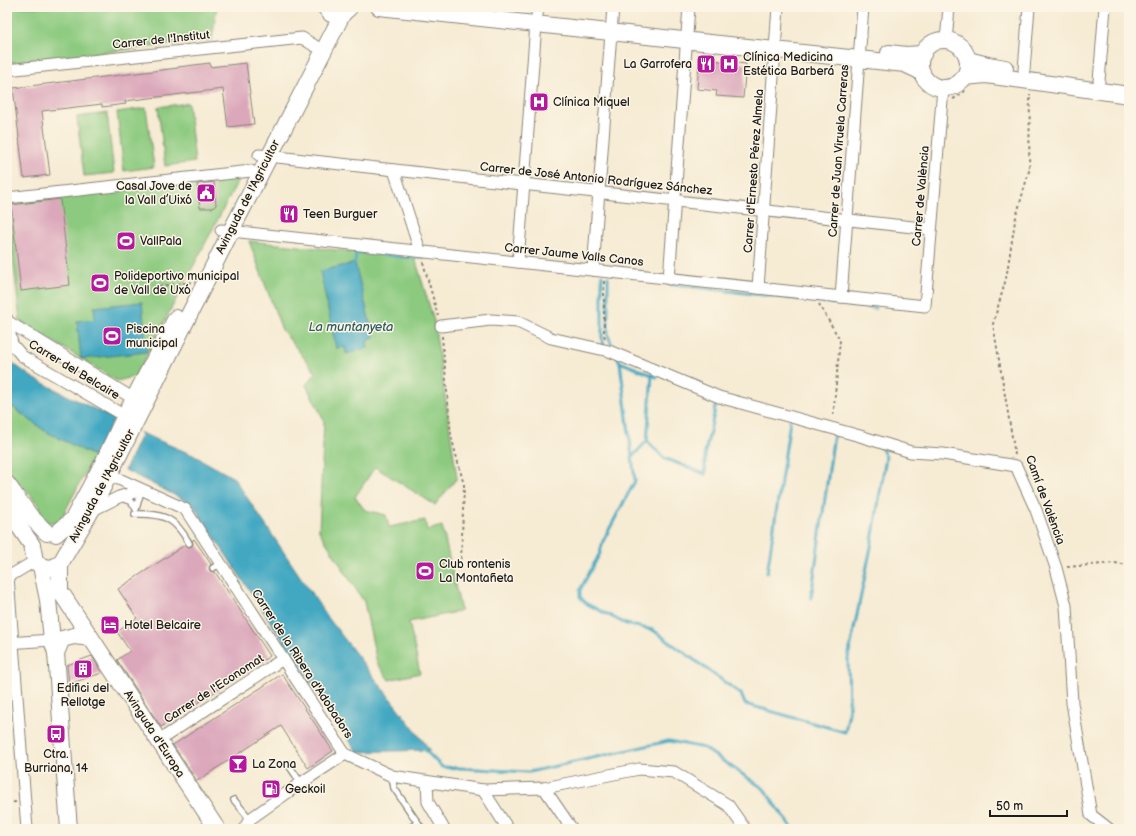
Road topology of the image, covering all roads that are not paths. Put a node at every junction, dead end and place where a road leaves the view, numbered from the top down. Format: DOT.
graph roads {
  1 [pos="379,7"];
  2 [pos="468,7"];
  3 [pos="689,7"];
  4 [pos="778,7"];
  5 [pos="862,7"];
  6 [pos="949,7"];
  7 [pos="1029,7"];
  8 [pos="1105,7"];
  9 [pos="343,9"];
  10 [pos="438,10"];
  11 [pos="537,15"];
  12 [pos="612,21"];
  13 [pos="687,36"];
  14 [pos="946,40"];
  15 [pos="315,46"];
  16 [pos="776,46"];
  17 [pos="859,54"];
  18 [pos="923,54"];
  19 [pos="968,60"];
  20 [pos="7,70"];
  21 [pos="1024,70"];
  22 [pos="922,72"];
  23 [pos="964,77"];
  24 [pos="1099,81"];
  25 [pos="1129,85"];
  26 [pos="943,88"];
  27 [pos="1129,95"];
  28 [pos="264,156"];
  29 [pos="394,170"];
  30 [pos="251,171"];
  31 [pos="524,184"];
  32 [pos="599,192"];
  33 [pos="7,198"];
  34 [pos="675,201"];
  35 [pos="764,210"];
  36 [pos="847,220"];
  37 [pos="931,229"];
  38 [pos="226,230"];
  39 [pos="420,251"];
  40 [pos="518,262"];
  41 [pos="598,271"];
  42 [pos="669,279"];
  43 [pos="758,288"];
  44 [pos="841,297"];
  45 [pos="925,306"];
  46 [pos="7,320"];
  47 [pos="441,326"];
  48 [pos="134,399"];
  49 [pos="127,422"];
  50 [pos="109,468"];
  51 [pos="7,484"];
  52 [pos="142,490"];
  53 [pos="119,497"];
  54 [pos="7,509"];
  55 [pos="91,511"];
  56 [pos="135,514"];
  57 [pos="52,533"];
  58 [pos="189,543"];
  59 [pos="32,545"];
  60 [pos="63,558"];
  61 [pos="38,564"];
  62 [pos="48,600"];
  63 [pos="67,603"];
  64 [pos="67,620"];
  65 [pos="91,638"];
  66 [pos="10,643"];
  67 [pos="57,644"];
  68 [pos="283,660"];
  69 [pos="158,741"];
  70 [pos="345,754"];
  71 [pos="288,764"];
  72 [pos="392,776"];
  73 [pos="427,782"];
  74 [pos="301,783"];
  75 [pos="544,788"];
  76 [pos="483,790"];
  77 [pos="234,800"];
  78 [pos="250,819"];
  79 [pos="418,823"];
  80 [pos="27,829"];
  81 [pos="70,829"];
  82 [pos="217,829"];
  83 [pos="244,829"];
  84 [pos="408,829"];
  85 [pos="422,829"];
  86 [pos="444,829"];
  87 [pos="508,829"];
  88 [pos="572,829"];
  89 [pos="746,829"];
  90 [pos="1109,829"];
  1 -- 10 [label="street"];
  2 -- 11 [label="street"];
  3 -- 13 [label="street"];
  4 -- 16 [label="street, Carrer d'Ernesto Pérez Almela"];
  5 -- 17 [label="street, Carrer de Juan Viruela Carreras"];
  6 -- 14 [label="street"];
  7 -- 21 [label="street"];
  8 -- 24 [label="street"];
  9 -- 15 [label="street, Avinguda de l'Agricultor"];
  9 -- 28 [label="street, Avinguda de l'Agricultor"];
  10 -- 11 [label="street"];
  11 -- 12 [label="street"];
  11 -- 31 [label="street"];
  12 -- 13 [label="street"];
  12 -- 32 [label="street"];
  13 -- 16 [label="street"];
  13 -- 34 [label="street"];
  14 -- 18 [label="street"];
  14 -- 19 [label="street"];
  15 -- 20 [label="street, Carrer de l'Institut"];
  15 -- 28 [label="street, Avinguda de l'Agricultor"];
  16 -- 17 [label="street"];
  16 -- 35 [label="street, Carrer d'Ernesto Pérez Almela"];
  17 -- 18 [label="street"];
  17 -- 22 [label="street"];
  17 -- 36 [label="street, Carrer de Juan Viruela Carreras"];
  18 -- 22 [label="street"];
  19 -- 21 [label="street"];
  19 -- 23 [label="street"];
  21 -- 24 [label="street"];
  22 -- 26 [label="street"];
  23 -- 26 [label="street"];
  23 -- 27 [label="street"];
  24 -- 25 [label="street"];
  26 -- 37 [label="street, Carrer de València"];
  28 -- 29 [label="street, Carrer de José Antonio Rodríguez Sánchez"];
  28 -- 30 [label="street, Avinguda de l'Agricultor"];
  28 -- 38 [label="street, Avinguda de l'Agricultor"];
  29 -- 31 [label="street, Carrer de José Antonio Rodríguez Sánchez"];
  29 -- 39 [label="street"];
  30 -- 33 [label="street"];
  30 -- 38 [label="street, Avinguda de l'Agricultor"];
  31 -- 32 [label="street, Carrer de José Antonio Rodríguez Sánchez"];
  31 -- 40 [label="street"];
  32 -- 34 [label="street, Carrer de José Antonio Rodríguez Sánchez"];
  32 -- 41 [label="street"];
  34 -- 35 [label="street, Carrer de José Antonio Rodríguez Sánchez"];
  34 -- 42 [label="street"];
  35 -- 36 [label="street, Carrer de José Antonio Rodríguez Sánchez"];
  35 -- 43 [label="street, Carrer d'Ernesto Pérez Almela"];
  36 -- 37 [label="street, Carrer de José Antonio Rodríguez Sánchez"];
  36 -- 44 [label="street, Carrer de Juan Viruela Carreras"];
  37 -- 45 [label="street, Carrer de València"];
  38 -- 39 [label="street, Carrer Jaume Valls Canos"];
  38 -- 48 [label="street, Avinguda de l'Agricultor"];
  38 -- 49 [label="street, Avinguda de l'Agricultor"];
  39 -- 40 [label="street, Carrer Jaume Valls Canos"];
  40 -- 41 [label="street, Carrer Jaume Valls Canos"];
  41 -- 42 [label="street, Carrer Jaume Valls Canos"];
  42 -- 43 [label="street, Carrer Jaume Valls Canos"];
  43 -- 44 [label="street, Carrer Jaume Valls Canos"];
  44 -- 45 [label="street, Carrer Jaume Valls Canos"];
  46 -- 48 [label="street, Carrer del Belcaire"];
  46 -- 49 [label="street, Carrer del Belcaire"];
  47 -- 90 [label="street, Camí de València"];
  48 -- 49 [label="street, Avinguda de l'Agricultor"];
  49 -- 50 [label="street, Avinguda de l'Agricultor"];
  50 -- 52 [label="street, Carrer de la Ribera d'Adobadors"];
  50 -- 55 [label="street, Avinguda de l'Agricultor"];
  50 -- 57 [label="street, Avinguda de l'Agricultor"];
  51 -- 57 [label="street"];
  52 -- 53 [label="street"];
  52 -- 53 [label="lane"];
  52 -- 68 [label="street, Carrer de la Ribera d'Adobadors"];
  53 -- 55 [label="street"];
  54 -- 59 [label="street"];
  55 -- 60 [label="street, Avinguda de l'Agricultor"];
  56 -- 58 [label="lane"];
  57 -- 59 [label="street"];
  57 -- 60 [label="street"];
  59 -- 61 [label="street"];
  60 -- 61 [label="street"];
  60 -- 63 [label="street, Avinguda d'Europa"];
  61 -- 62 [label="street"];
  61 -- 66 [label="street"];
  62 -- 64 [label="street, Avinguda d'Europa"];
  62 -- 67 [label="street"];
  63 -- 64 [label="street"];
  63 -- 65 [label="street, Avinguda d'Europa"];
  64 -- 65 [label="street, Avinguda d'Europa"];
  64 -- 67 [label="street"];
  65 -- 67 [label="street"];
  65 -- 69 [label="street, Avinguda d'Europa"];
  66 -- 67 [label="street"];
  66 -- 80 [label="street"];
  67 -- 81 [label="street"];
  68 -- 69 [label="street, Carrer de l'Economat"];
  68 -- 70 [label="street, Carrer de la Ribera d'Adobadors"];
  69 -- 82 [label="street, Avinguda d'Europa"];
  70 -- 72 [label="street, Carrer de la Ribera d'Adobadors"];
  70 -- 74 [label="street"];
  71 -- 74 [label="lane"];
  72 -- 73 [label="street, Carrer de la Ribera d'Adobadors"];
  72 -- 79 [label="lane"];
  73 -- 76 [label="street, Carrer de la Ribera d'Adobadors"];
  73 -- 86 [label="street"];
  74 -- 78 [label="street"];
  75 -- 76 [label="street, Carrer de la Ribera d'Adobadors"];
  75 -- 88 [label="street"];
  75 -- 89 [label="street, Carrer de la Ribera d'Adobadors"];
  76 -- 87 [label="street"];
  77 -- 78 [label="lane"];
  78 -- 83 [label="street"];
  79 -- 84 [label="lane"];
  79 -- 85 [label="lane"];
}
